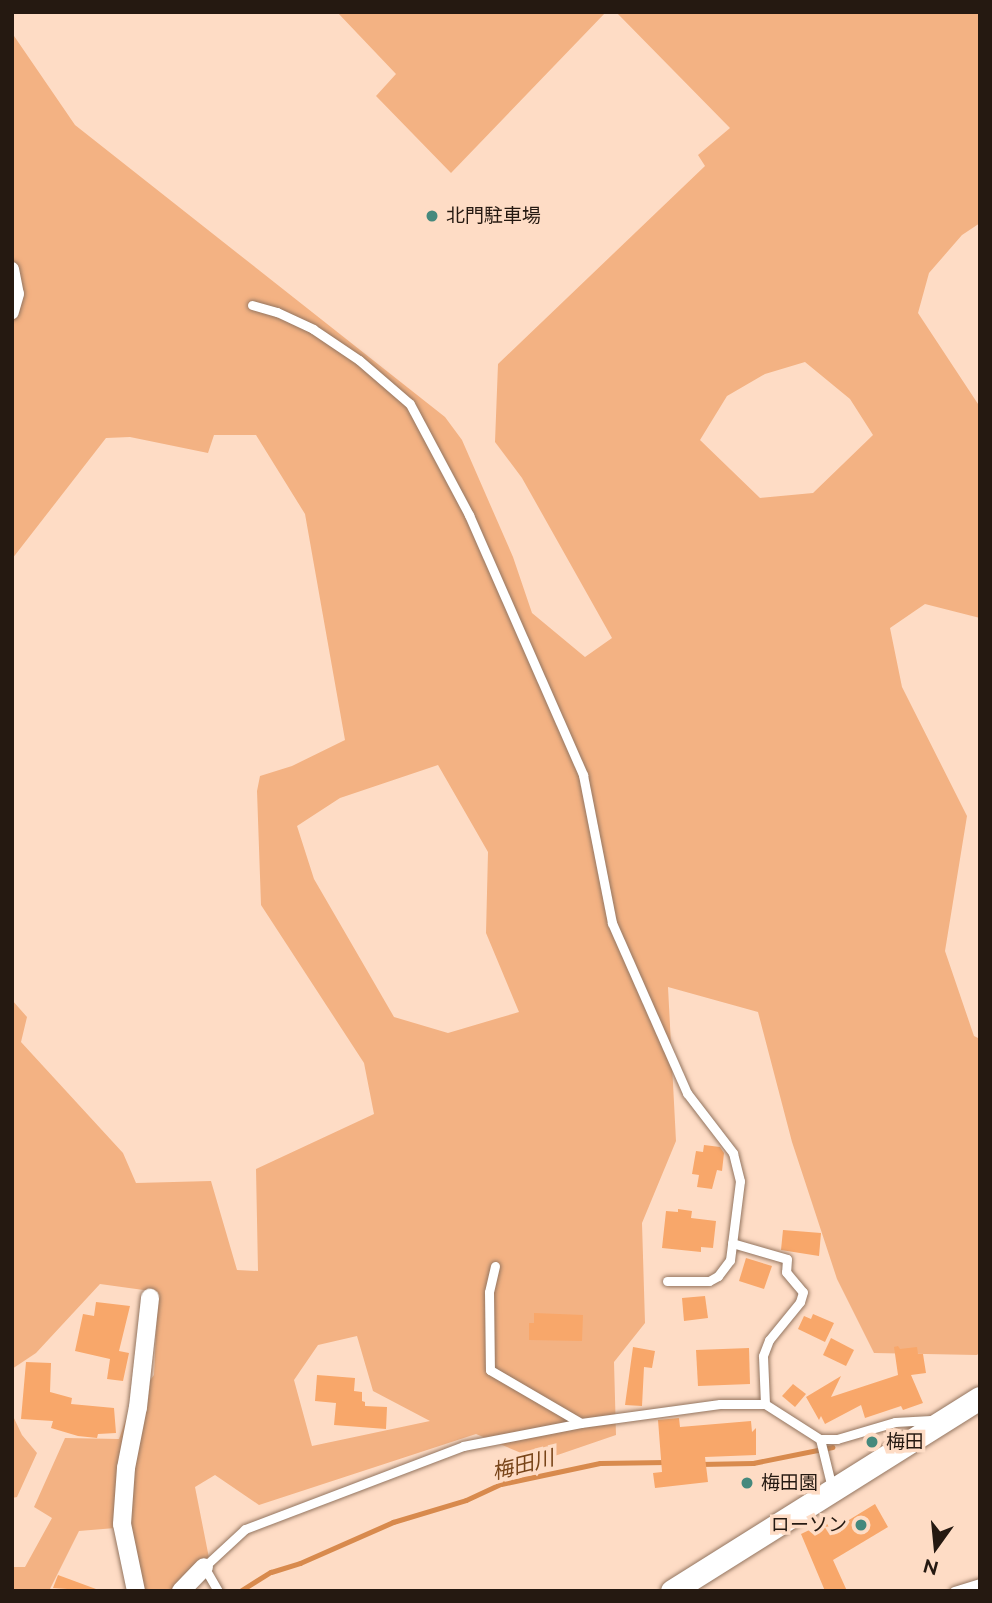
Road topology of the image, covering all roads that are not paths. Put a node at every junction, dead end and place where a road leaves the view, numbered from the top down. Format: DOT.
graph roads {
  1 [pos="12,269"];
  2 [pos="252,306"];
  3 [pos="12,312"];
  4 [pos="732,1243"];
  5 [pos="495,1266"];
  6 [pos="667,1281"];
  7 [pos="150,1298"];
  8 [pos="980,1398"];
  9 [pos="765,1404"];
  10 [pos="946,1420"];
  11 [pos="581,1423"];
  12 [pos="820,1440"];
  13 [pos="832,1489"];
  14 [pos="204,1567"];
  15 [pos="980,1583"];
  16 [pos="217,1589"];
  17 [pos="136,1591"];
  18 [pos="181,1591"];
  19 [pos="673,1591"];
  20 [pos="954,1591"];
  1 -- 3 [label="street"];
  2 -- 4 [label="lane"];
  4 -- 6 [label="lane"];
  4 -- 9 [label="lane"];
  5 -- 11 [label="lane"];
  7 -- 17 [label="street"];
  8 -- 10 [label="street"];
  9 -- 11 [label="lane"];
  9 -- 12 [label="lane"];
  10 -- 12 [label="lane"];
  10 -- 13 [label="street"];
  11 -- 14 [label="lane"];
  12 -- 13 [label="lane"];
  13 -- 19 [label="street"];
  14 -- 16 [label="lane"];
  14 -- 18 [label="street"];
  15 -- 20 [label="lane"];
}
